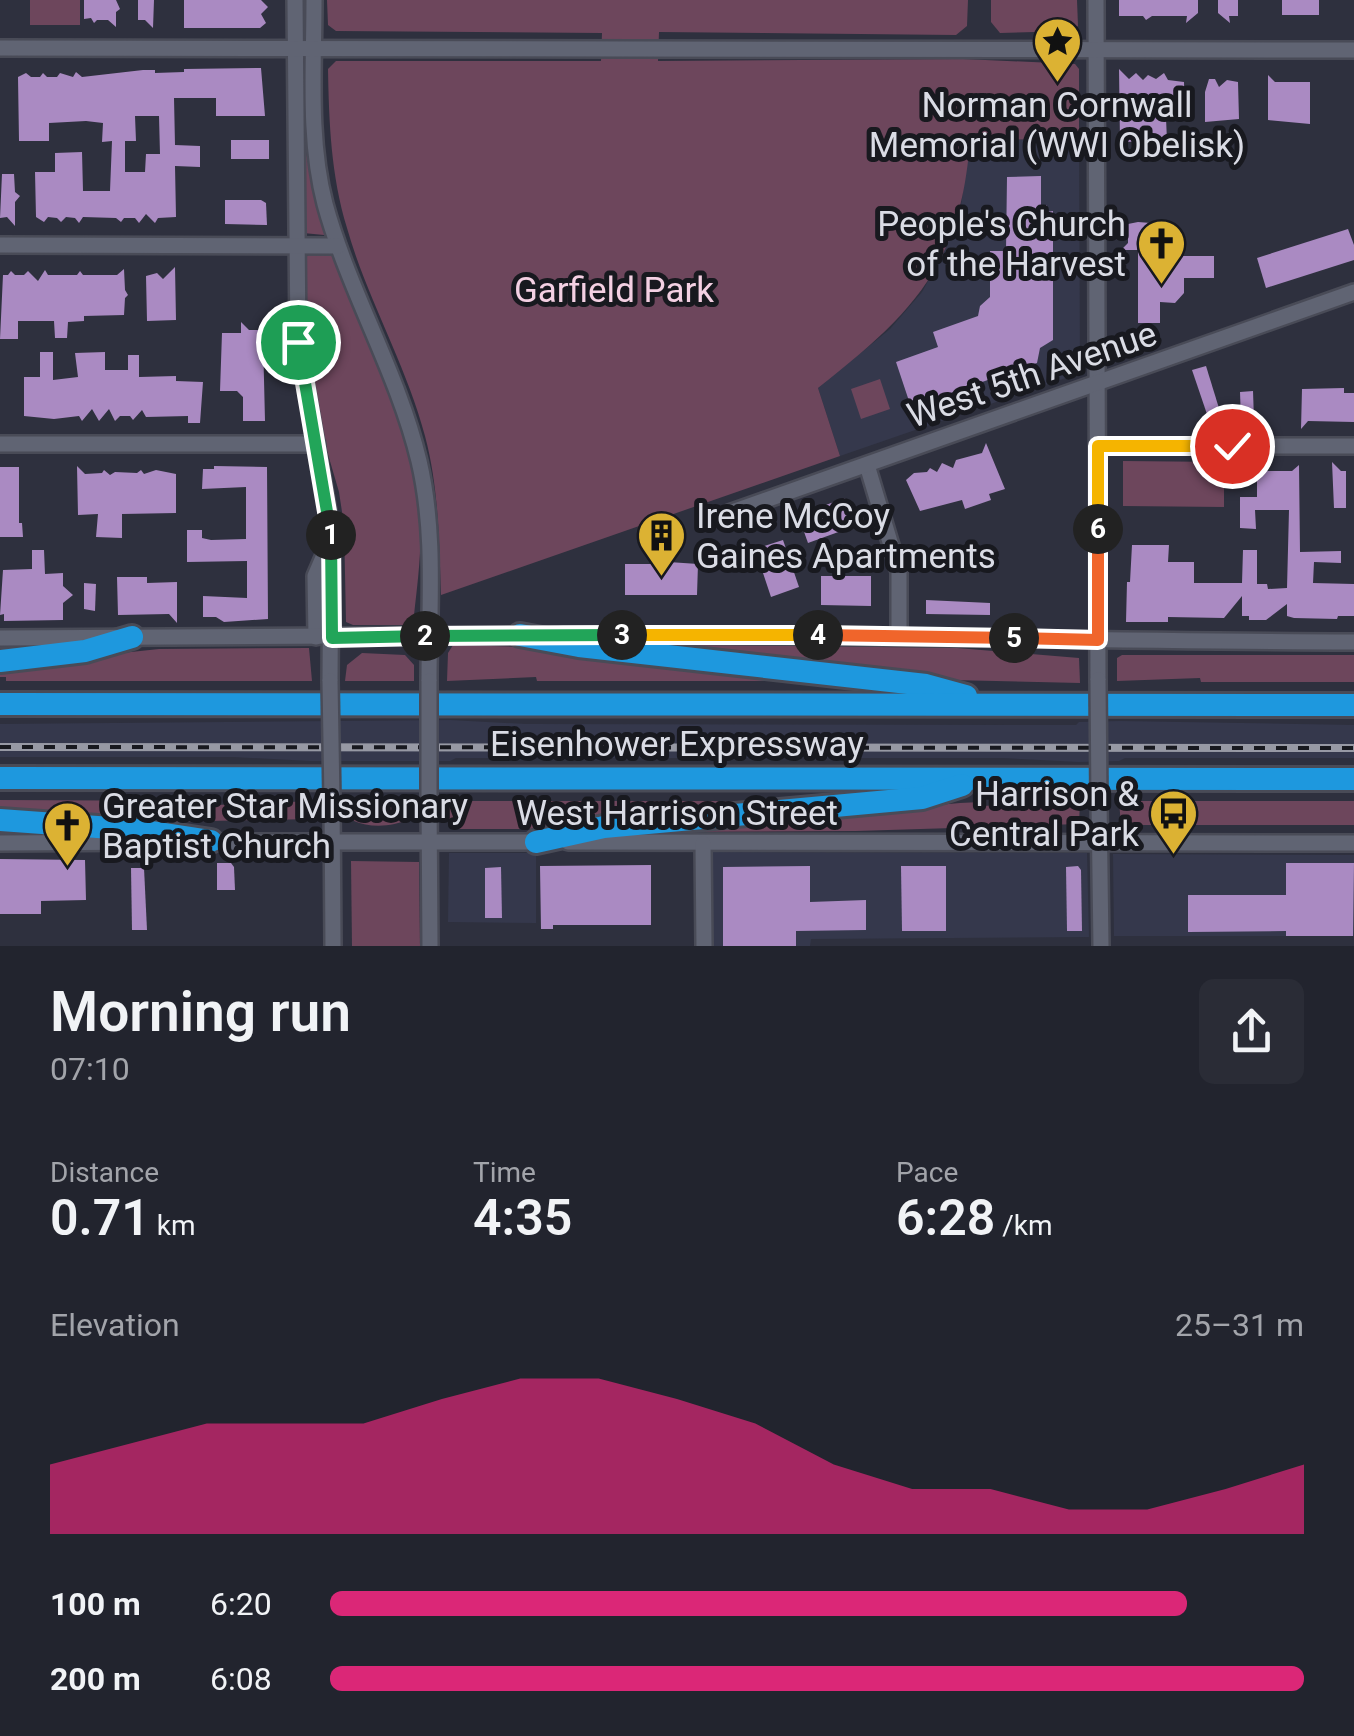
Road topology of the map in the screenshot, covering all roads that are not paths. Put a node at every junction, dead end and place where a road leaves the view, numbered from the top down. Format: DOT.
graph roads {
  1 [pos="295,0"];
  2 [pos="314,0"];
  3 [pos="1096,0"];
  4 [pos="295,47"];
  5 [pos="314,47"];
  6 [pos="0,48"];
  7 [pos="1096,50"];
  8 [pos="1354,50"];
  9 [pos="0,245"];
  10 [pos="296,246"];
  11 [pos="338,246"];
  12 [pos="1354,292"];
  13 [pos="1098,384"];
  14 [pos="0,444"];
  15 [pos="317,444"];
  16 [pos="1098,446"];
  17 [pos="1354,446"];
  18 [pos="867,465"];
  19 [pos="729,513"];
  20 [pos="520,635"];
  21 [pos="899,635"];
  22 [pos="429,636"];
  23 [pos="132,637"];
  24 [pos="0,638"];
  25 [pos="324,638"];
  26 [pos="1098,640"];
  27 [pos="1354,642"];
  28 [pos="0,661"];
  29 [pos="0,704"];
  30 [pos="993,704"];
  31 [pos="1354,705"];
  32 [pos="0,778"];
  33 [pos="980,779"];
  34 [pos="1354,779"];
  35 [pos="0,820"];
  36 [pos="332,841"];
  37 [pos="211,842"];
  38 [pos="429,842"];
  39 [pos="536,842"];
  40 [pos="1100,842"];
  41 [pos="0,843"];
  42 [pos="1354,843"];
  43 [pos="703,844"];
  44 [pos="333,946"];
  45 [pos="430,946"];
  46 [pos="704,946"];
  47 [pos="1101,946"];
  1 -- 4 [label="street"];
  2 -- 5 [label="street"];
  3 -- 7 [label="street"];
  4 -- 5 [label="street"];
  4 -- 6 [label="street"];
  4 -- 10 [label="street"];
  5 -- 7 [label="street"];
  5 -- 11 [label="street"];
  7 -- 8 [label="street"];
  7 -- 13 [label="street"];
  9 -- 10 [label="street"];
  10 -- 11 [label="street"];
  10 -- 15 [label="street"];
  11 -- 22 [label="street"];
  12 -- 13 [label="street, West 5th Avenue"];
  13 -- 16 [label="street"];
  13 -- 18 [label="street, West 5th Avenue"];
  14 -- 15 [label="street"];
  15 -- 25 [label="street"];
  16 -- 17 [label="street"];
  16 -- 26 [label="street"];
  18 -- 19 [label="street, West 5th Avenue"];
  18 -- 21 [label="street"];
  20 -- 21 [label="street"];
  20 -- 22 [label="street"];
  20 -- 30 [label="highway"];
  21 -- 26 [label="street"];
  22 -- 25 [label="street"];
  22 -- 38 [label="street, bridge"];
  23 -- 24 [label="street"];
  23 -- 25 [label="street"];
  23 -- 28 [label="highway"];
  25 -- 36 [label="street, bridge"];
  26 -- 27 [label="street"];
  26 -- 40 [label="street, bridge"];
  29 -- 30 [label="highway, Eisenhower Expressway"];
  30 -- 31 [label="highway, Eisenhower Expressway"];
  32 -- 33 [label="highway, Eisenhower Expressway"];
  33 -- 34 [label="highway, Eisenhower Expressway"];
  33 -- 39 [label="highway"];
  35 -- 37 [label="highway"];
  36 -- 37 [label="street, West Harrison Street"];
  36 -- 38 [label="street, West Harrison Street"];
  36 -- 44 [label="street"];
  37 -- 41 [label="street, West Harrison Street"];
  38 -- 39 [label="street, West Harrison Street"];
  38 -- 45 [label="street"];
  39 -- 43 [label="street, West Harrison Street"];
  40 -- 42 [label="street, West Harrison Street"];
  40 -- 43 [label="street, West Harrison Street"];
  40 -- 47 [label="street"];
  43 -- 46 [label="street"];
}
